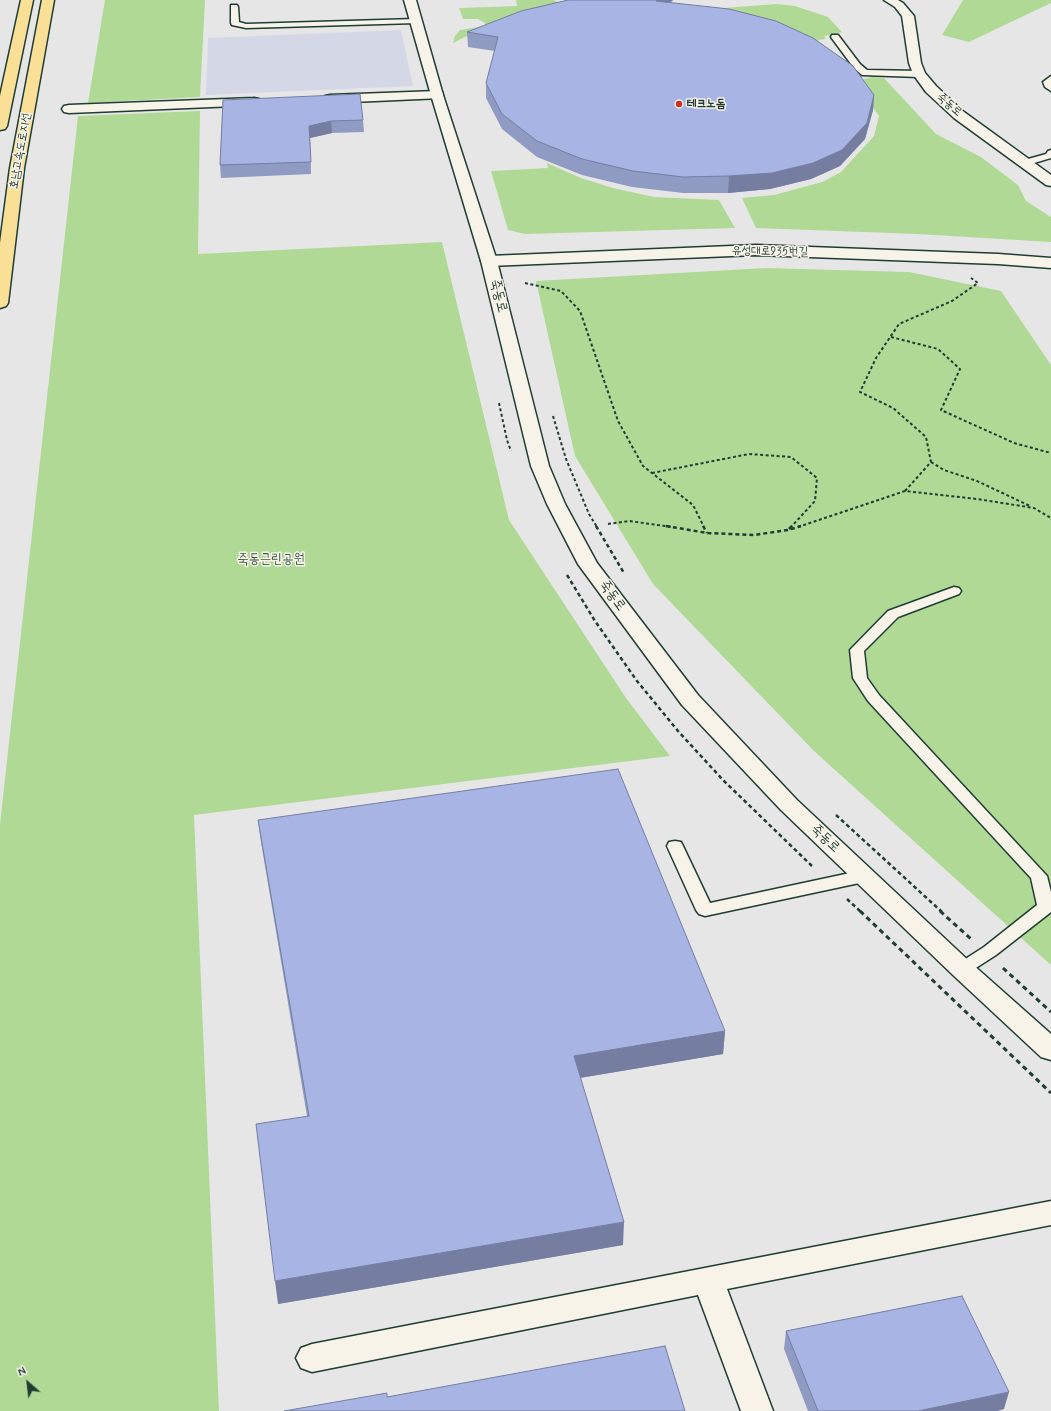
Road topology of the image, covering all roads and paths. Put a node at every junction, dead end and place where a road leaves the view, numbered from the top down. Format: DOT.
graph roads {
  1 [pos="27,0"];
  2 [pos="48,0"];
  3 [pos="410,0"];
  4 [pos="890,0"];
  5 [pos="234,7"];
  6 [pos="416,21"];
  7 [pos="835,37"];
  8 [pos="919,74"];
  9 [pos="1051,79"];
  10 [pos="1051,88"];
  11 [pos="437,95"];
  12 [pos="320,100"];
  13 [pos="265,102"];
  14 [pos="69,110"];
  15 [pos="0,126"];
  16 [pos="1051,153"];
  17 [pos="1024,163"];
  18 [pos="1051,182"];
  19 [pos="489,261"];
  20 [pos="1051,263"];
  21 [pos="965,274"];
  22 [pos="525,283"];
  23 [pos="0,303"];
  24 [pos="890,337"];
  25 [pos="552,414"];
  26 [pos="1051,453"];
  27 [pos="931,462"];
  28 [pos="652,473"];
  29 [pos="906,491"];
  30 [pos="1034,508"];
  31 [pos="1051,518"];
  32 [pos="608,524"];
  33 [pos="788,530"];
  34 [pos="707,533"];
  35 [pos="628,579"];
  36 [pos="954,591"];
  37 [pos="831,810"];
  38 [pos="675,846"];
  39 [pos="864,876"];
  40 [pos="976,943"];
  41 [pos="1000,965"];
  42 [pos="962,969"];
  43 [pos="1051,1012"];
  44 [pos="1051,1050"];
  45 [pos="1051,1213"];
  46 [pos="708,1281"];
  47 [pos="312,1358"];
  48 [pos="757,1411"];
  1 -- 15 [label="highway, 호남고속도로지선"];
  2 -- 23 [label="highway, 호남고속도로지선"];
  3 -- 6 [label="street, 죽동로"];
  4 -- 8 [label="street, 죽동로"];
  5 -- 6 [label="lane"];
  6 -- 11 [label="street, 죽동로"];
  7 -- 8 [label="lane"];
  8 -- 17 [label="street, 죽동로"];
  9 -- 10 [label="lane"];
  11 -- 12 [label="street"];
  11 -- 19 [label="street, 죽동로"];
  13 -- 14 [label="street"];
  16 -- 17 [label="lane"];
  17 -- 18 [label="street, 죽동로"];
  19 -- 20 [label="street, 유성대로935번길"];
  19 -- 39 [label="street, 죽동로"];
  21 -- 24 [label="path"];
  22 -- 28 [label="path"];
  24 -- 26 [label="path"];
  24 -- 27 [label="path"];
  25 -- 35 [label="path"];
  27 -- 29 [label="path"];
  27 -- 30 [label="path"];
  28 -- 33 [label="path"];
  28 -- 34 [label="path"];
  29 -- 30 [label="path"];
  29 -- 33 [label="path"];
  30 -- 31 [label="path"];
  32 -- 34 [label="path"];
  33 -- 34 [label="path"];
  36 -- 42 [label="lane"];
  37 -- 40 [label="path"];
  38 -- 39 [label="lane"];
  39 -- 42 [label="street, 죽동로"];
  41 -- 43 [label="path"];
  42 -- 44 [label="street, 죽동로"];
  45 -- 46 [label="street"];
  46 -- 47 [label="street"];
  46 -- 48 [label="street"];
}
